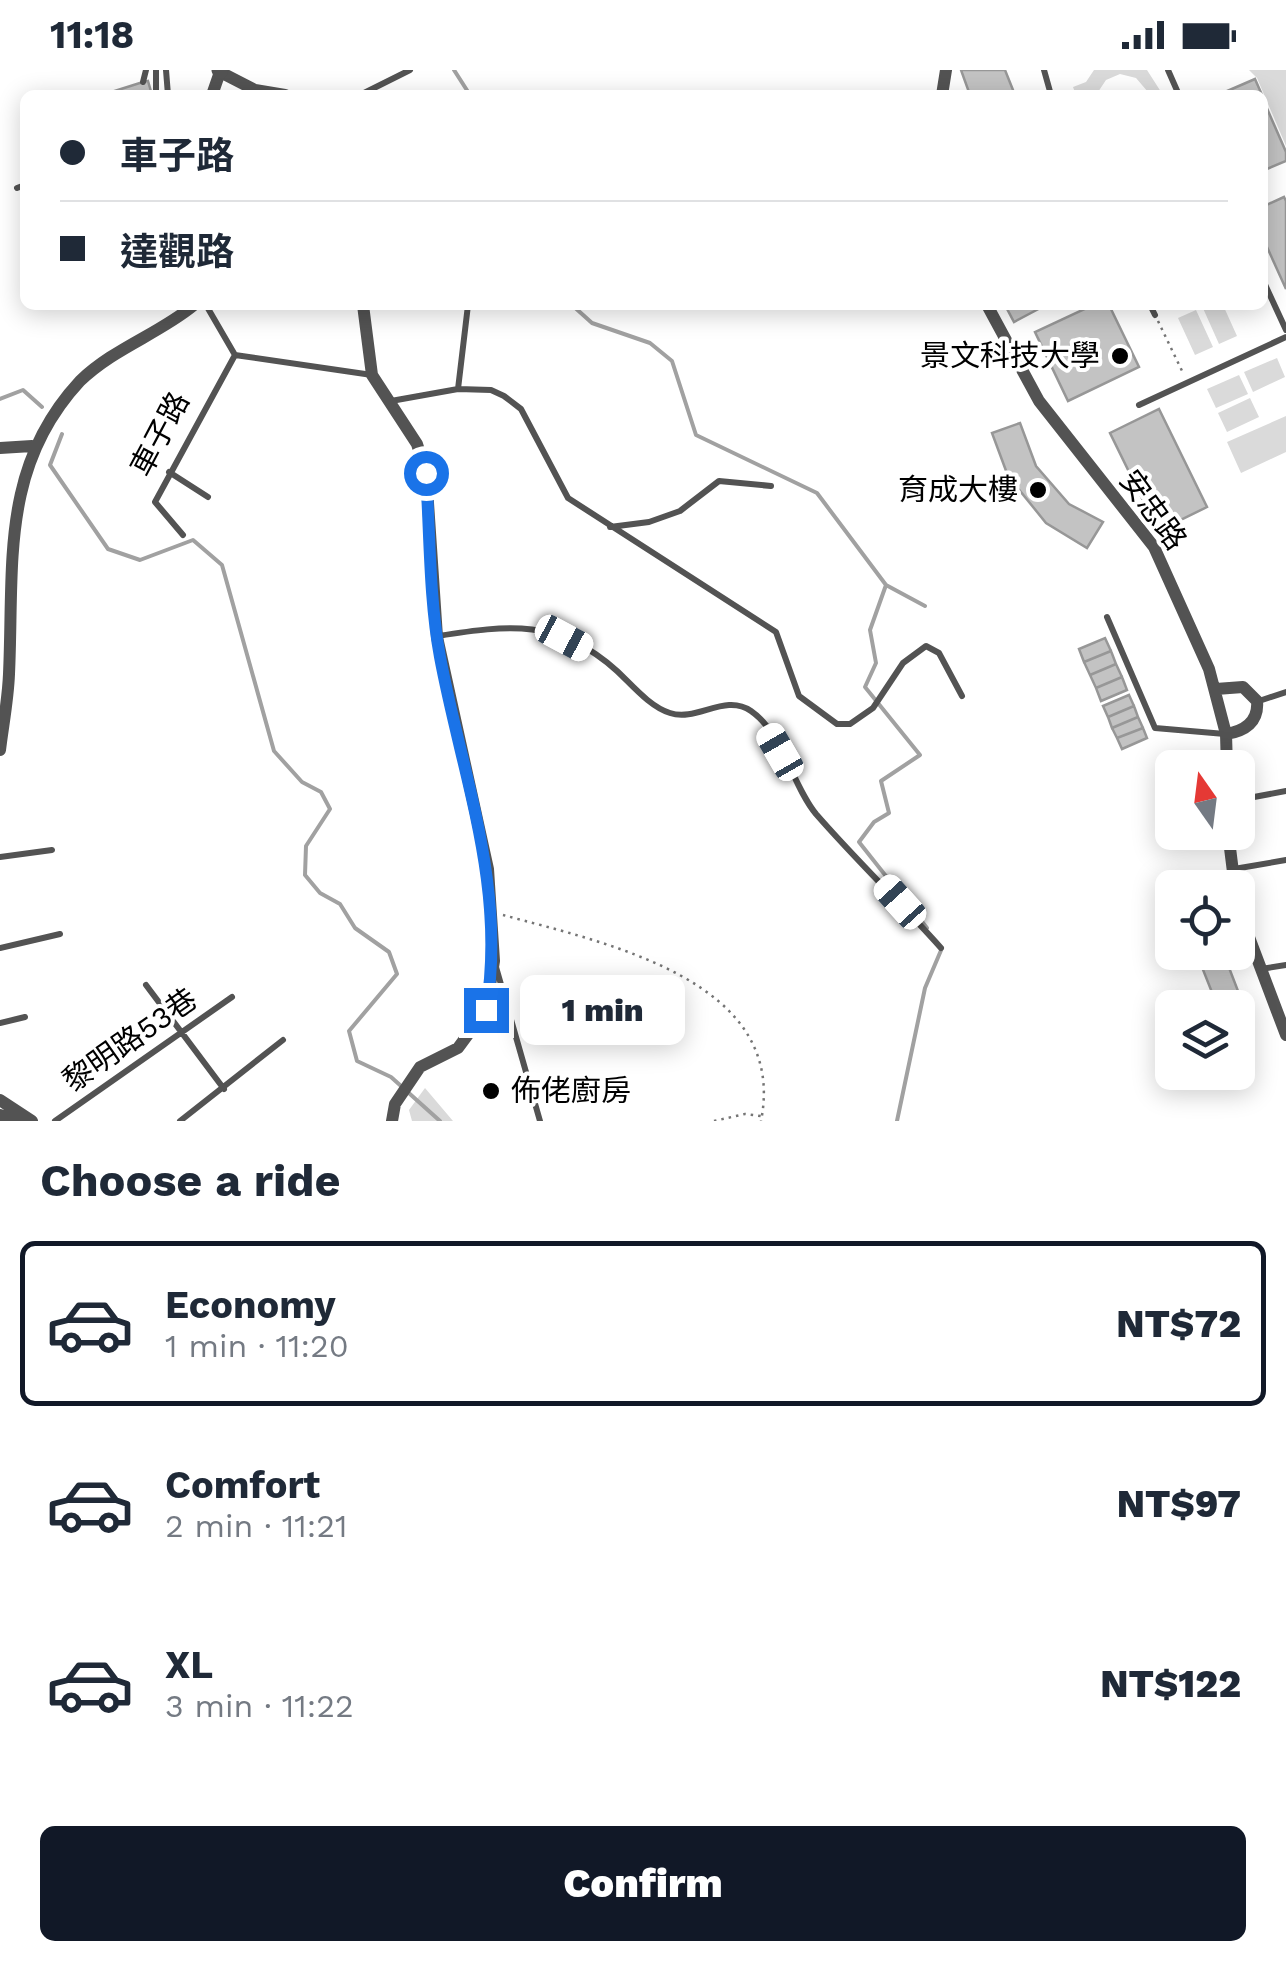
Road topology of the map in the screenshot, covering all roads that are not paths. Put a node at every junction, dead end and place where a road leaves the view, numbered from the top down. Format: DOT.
graph roads {
  1 [pos="146,70"];
  2 [pos="410,70"];
  3 [pos="220,71"];
  4 [pos="144,82"];
  5 [pos="255,90"];
  6 [pos="370,90"];
  7 [pos="1268,291"];
  8 [pos="186,310"];
  9 [pos="209,310"];
  10 [pos="364,310"];
  11 [pos="467,310"];
  12 [pos="989,310"];
  13 [pos="1152,310"];
  14 [pos="1155,315"];
  15 [pos="1286,330"];
  16 [pos="1286,338"];
  17 [pos="235,355"];
  18 [pos="372,375"];
  19 [pos="458,389"];
  20 [pos="389,401"];
  21 [pos="1139,405"];
  22 [pos="32,446"];
  23 [pos="0,448"];
  24 [pos="170,472"];
  25 [pos="771,486"];
  26 [pos="208,497"];
  27 [pos="609,527"];
  28 [pos="183,535"];
  29 [pos="1106,617"];
  30 [pos="436,637"];
  31 [pos="1216,688"];
  32 [pos="1286,692"];
  33 [pos="962,696"];
  34 [pos="1257,701"];
  35 [pos="1226,734"];
  36 [pos="0,750"];
  37 [pos="1227,750"];
  38 [pos="1286,792"];
  39 [pos="1255,797"];
  40 [pos="52,850"];
  41 [pos="1230,850"];
  42 [pos="0,857"];
  43 [pos="1286,860"];
  44 [pos="1232,870"];
  45 [pos="60,934"];
  46 [pos="0,948"];
  47 [pos="941,948"];
  48 [pos="1255,958"];
  49 [pos="494,960"];
  50 [pos="1286,965"];
  51 [pos="1259,970"];
  52 [pos="146,985"];
  53 [pos="232,997"];
  54 [pos="25,1018"];
  55 [pos="0,1023"];
  56 [pos="180,1030"];
  57 [pos="1285,1033"];
  58 [pos="284,1040"];
  59 [pos="224,1089"];
  60 [pos="0,1100"];
  61 [pos="0,1115"];
  62 [pos="20,1121"];
  63 [pos="32,1121"];
  64 [pos="55,1121"];
  65 [pos="180,1121"];
  66 [pos="392,1121"];
  67 [pos="540,1121"];
  1 -- 4 [label="lane"];
  2 -- 6 [label="lane"];
  3 -- 5 [label="street"];
  7 -- 15 [label="lane"];
  8 -- 22 [label="street"];
  9 -- 17 [label="lane"];
  10 -- 18 [label="street"];
  11 -- 19 [label="lane"];
  12 -- 31 [label="street, 安忠路"];
  13 -- 14 [label="lane"];
  16 -- 21 [label="lane"];
  17 -- 18 [label="lane"];
  17 -- 24 [label="lane, 車子路"];
  18 -- 20 [label="street"];
  19 -- 20 [label="lane"];
  19 -- 27 [label="lane"];
  20 -- 30 [label="street"];
  22 -- 23 [label="street"];
  22 -- 36 [label="street"];
  24 -- 26 [label="lane"];
  24 -- 28 [label="lane, 車子路"];
  25 -- 27 [label="lane"];
  27 -- 33 [label="lane"];
  29 -- 35 [label="lane"];
  30 -- 47 [label="lane"];
  30 -- 49 [label="street"];
  31 -- 34 [label="street"];
  31 -- 35 [label="street, 安忠路"];
  32 -- 34 [label="lane"];
  34 -- 35 [label="street"];
  35 -- 37 [label="street, 安忠路"];
  38 -- 39 [label="lane"];
  40 -- 42 [label="lane"];
  41 -- 44 [label="street"];
  43 -- 44 [label="lane"];
  45 -- 46 [label="lane"];
  48 -- 51 [label="street"];
  49 -- 66 [label="street"];
  49 -- 67 [label="lane"];
  50 -- 51 [label="lane"];
  51 -- 57 [label="street"];
  52 -- 56 [label="lane"];
  53 -- 56 [label="lane, 黎明路53巷"];
  54 -- 55 [label="lane"];
  56 -- 59 [label="lane"];
  56 -- 64 [label="lane, 黎明路53巷"];
  58 -- 59 [label="lane"];
  59 -- 65 [label="lane"];
  60 -- 63 [label="street"];
  61 -- 62 [label="street"];
}
